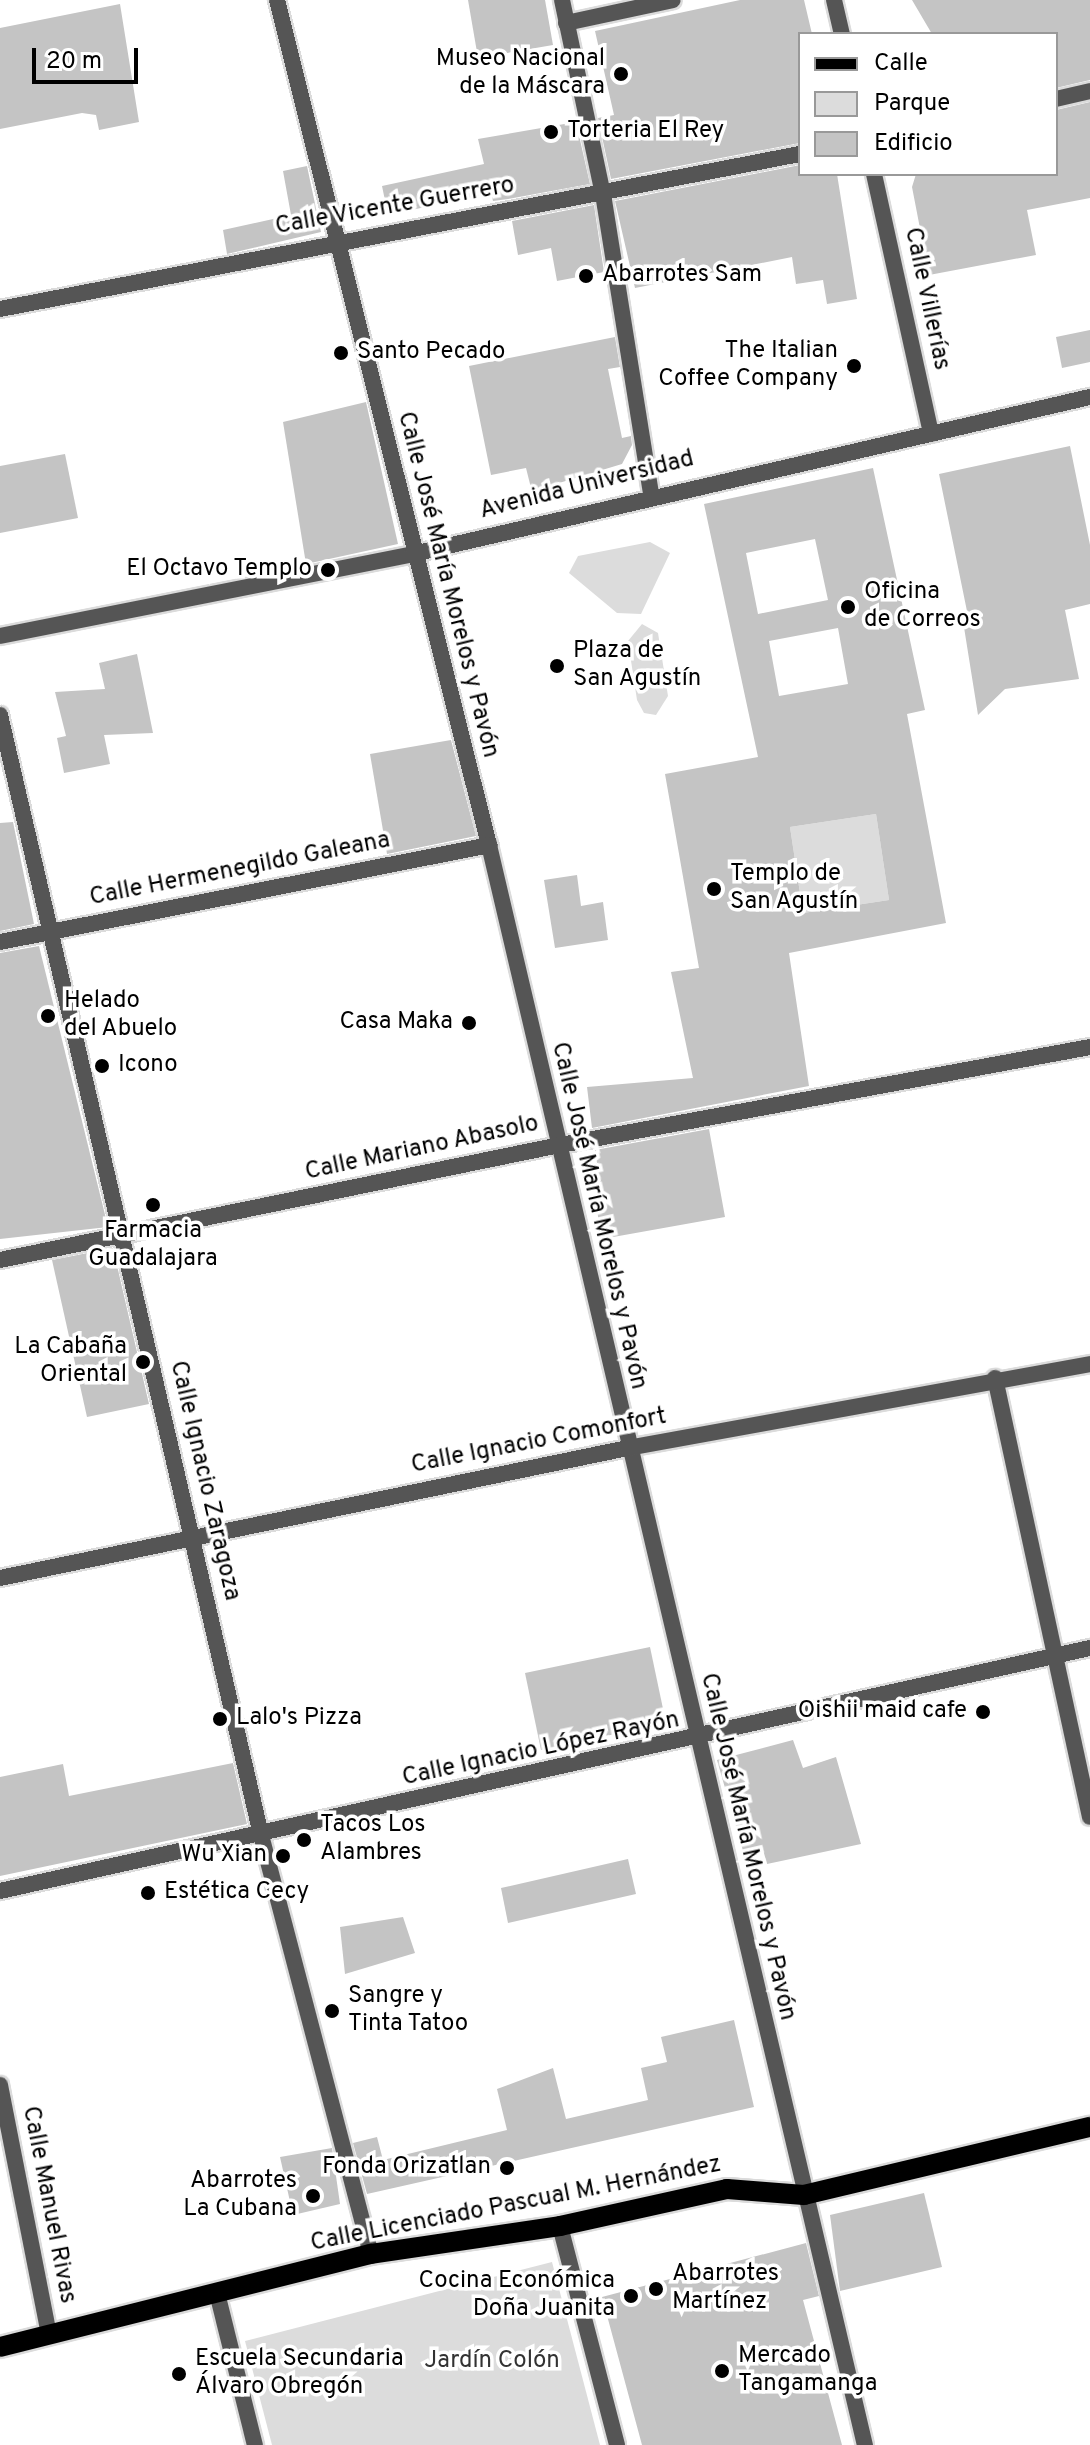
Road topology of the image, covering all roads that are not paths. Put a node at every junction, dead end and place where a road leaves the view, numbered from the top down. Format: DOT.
graph roads {
  1 [pos="277,0"];
  2 [pos="562,0"];
  3 [pos="673,0"];
  4 [pos="834,0"];
  5 [pos="566,23"];
  6 [pos="842,32"];
  7 [pos="1090,91"];
  8 [pos="1058,99"];
  9 [pos="798,154"];
  10 [pos="874,176"];
  11 [pos="603,194"];
  12 [pos="336,241"];
  13 [pos="0,309"];
  14 [pos="1090,397"];
  15 [pos="931,434"];
  16 [pos="651,493"];
  17 [pos="413,554"];
  18 [pos="0,636"];
  19 [pos="0,715"];
  20 [pos="489,845"];
  21 [pos="51,931"];
  22 [pos="0,942"];
  23 [pos="1090,1047"];
  24 [pos="555,1146"];
  25 [pos="122,1234"];
  26 [pos="0,1260"];
  27 [pos="1090,1364"];
  28 [pos="995,1378"];
  29 [pos="628,1448"];
  30 [pos="193,1538"];
  31 [pos="0,1578"];
  32 [pos="1090,1648"];
  33 [pos="1055,1655"];
  34 [pos="697,1741"];
  35 [pos="1090,1817"];
  36 [pos="261,1835"];
  37 [pos="0,1891"];
  38 [pos="0,2085"];
  39 [pos="1090,2127"];
  40 [pos="804,2195"];
  41 [pos="560,2226"];
  42 [pos="371,2254"];
  43 [pos="217,2293"];
  44 [pos="49,2335"];
  45 [pos="0,2347"];
  46 [pos="255,2445"];
  47 [pos="617,2445"];
  48 [pos="865,2445"];
  1 -- 12 [label="street, Calle José María Morelos y Pavón"];
  2 -- 5 [label="street"];
  3 -- 5 [label="street"];
  4 -- 6 [label="street"];
  5 -- 11 [label="street"];
  7 -- 8 [label="street"];
  9 -- 11 [label="street, Calle Vicente Guerrero"];
  10 -- 15 [label="street, Calle Villerías"];
  11 -- 12 [label="street, Calle Vicente Guerrero"];
  11 -- 16 [label="street"];
  12 -- 13 [label="street, Calle Vicente Guerrero"];
  12 -- 17 [label="street, Calle José María Morelos y Pavón"];
  14 -- 15 [label="street, Avenida Universidad"];
  15 -- 16 [label="street, Avenida Universidad"];
  16 -- 17 [label="street, Avenida Universidad"];
  17 -- 18 [label="street, Avenida Universidad"];
  17 -- 20 [label="street, Calle José María Morelos y Pavón"];
  19 -- 21 [label="street, Calle Ignacio Zaragoza"];
  20 -- 21 [label="street, Calle Hermenegildo Galeana"];
  20 -- 24 [label="street, Calle José María Morelos y Pavón"];
  21 -- 22 [label="street, Calle Hermenegildo Galeana"];
  21 -- 25 [label="street, Calle Ignacio Zaragoza"];
  23 -- 24 [label="street, Calle Mariano Abasolo"];
  24 -- 25 [label="street, Calle Mariano Abasolo"];
  24 -- 29 [label="street, Calle José María Morelos y Pavón"];
  25 -- 26 [label="street, Calle Mariano Abasolo"];
  25 -- 30 [label="street, Calle Ignacio Zaragoza"];
  27 -- 28 [label="street, Calle Ignacio Comonfort"];
  28 -- 29 [label="street, Calle Ignacio Comonfort"];
  28 -- 33 [label="street"];
  29 -- 30 [label="street, Calle Ignacio Comonfort"];
  29 -- 34 [label="street, Calle José María Morelos y Pavón"];
  30 -- 31 [label="street, Calle Ignacio Comonfort"];
  30 -- 36 [label="street, Calle Ignacio Zaragoza"];
  32 -- 33 [label="street, Calle Ignacio López Rayón"];
  33 -- 34 [label="street, Calle Ignacio López Rayón"];
  33 -- 35 [label="street"];
  34 -- 36 [label="street, Calle Ignacio López Rayón"];
  34 -- 40 [label="street, Calle José María Morelos y Pavón"];
  36 -- 37 [label="street, Calle Ignacio López Rayón"];
  36 -- 42 [label="street, Calle Ignacio Zaragoza"];
  38 -- 44 [label="street, Calle Manuel Rivas"];
  39 -- 40 [label="main road, Calle Licenciado Pascual M. Hernández"];
  40 -- 41 [label="main road, Calle Licenciado Pascual M. Hernández"];
  40 -- 48 [label="street, Calle José María Morelos y Pavón"];
  41 -- 42 [label="main road, Calle Licenciado Pascual M. Hernández"];
  41 -- 47 [label="street"];
  42 -- 43 [label="main road, Calle Licenciado Pascual M. Hernández"];
  43 -- 44 [label="main road, Calle Licenciado Pascual M. Hernández"];
  43 -- 46 [label="street"];
  44 -- 45 [label="main road, Calle Licenciado Pascual M. Hernández"];
}
